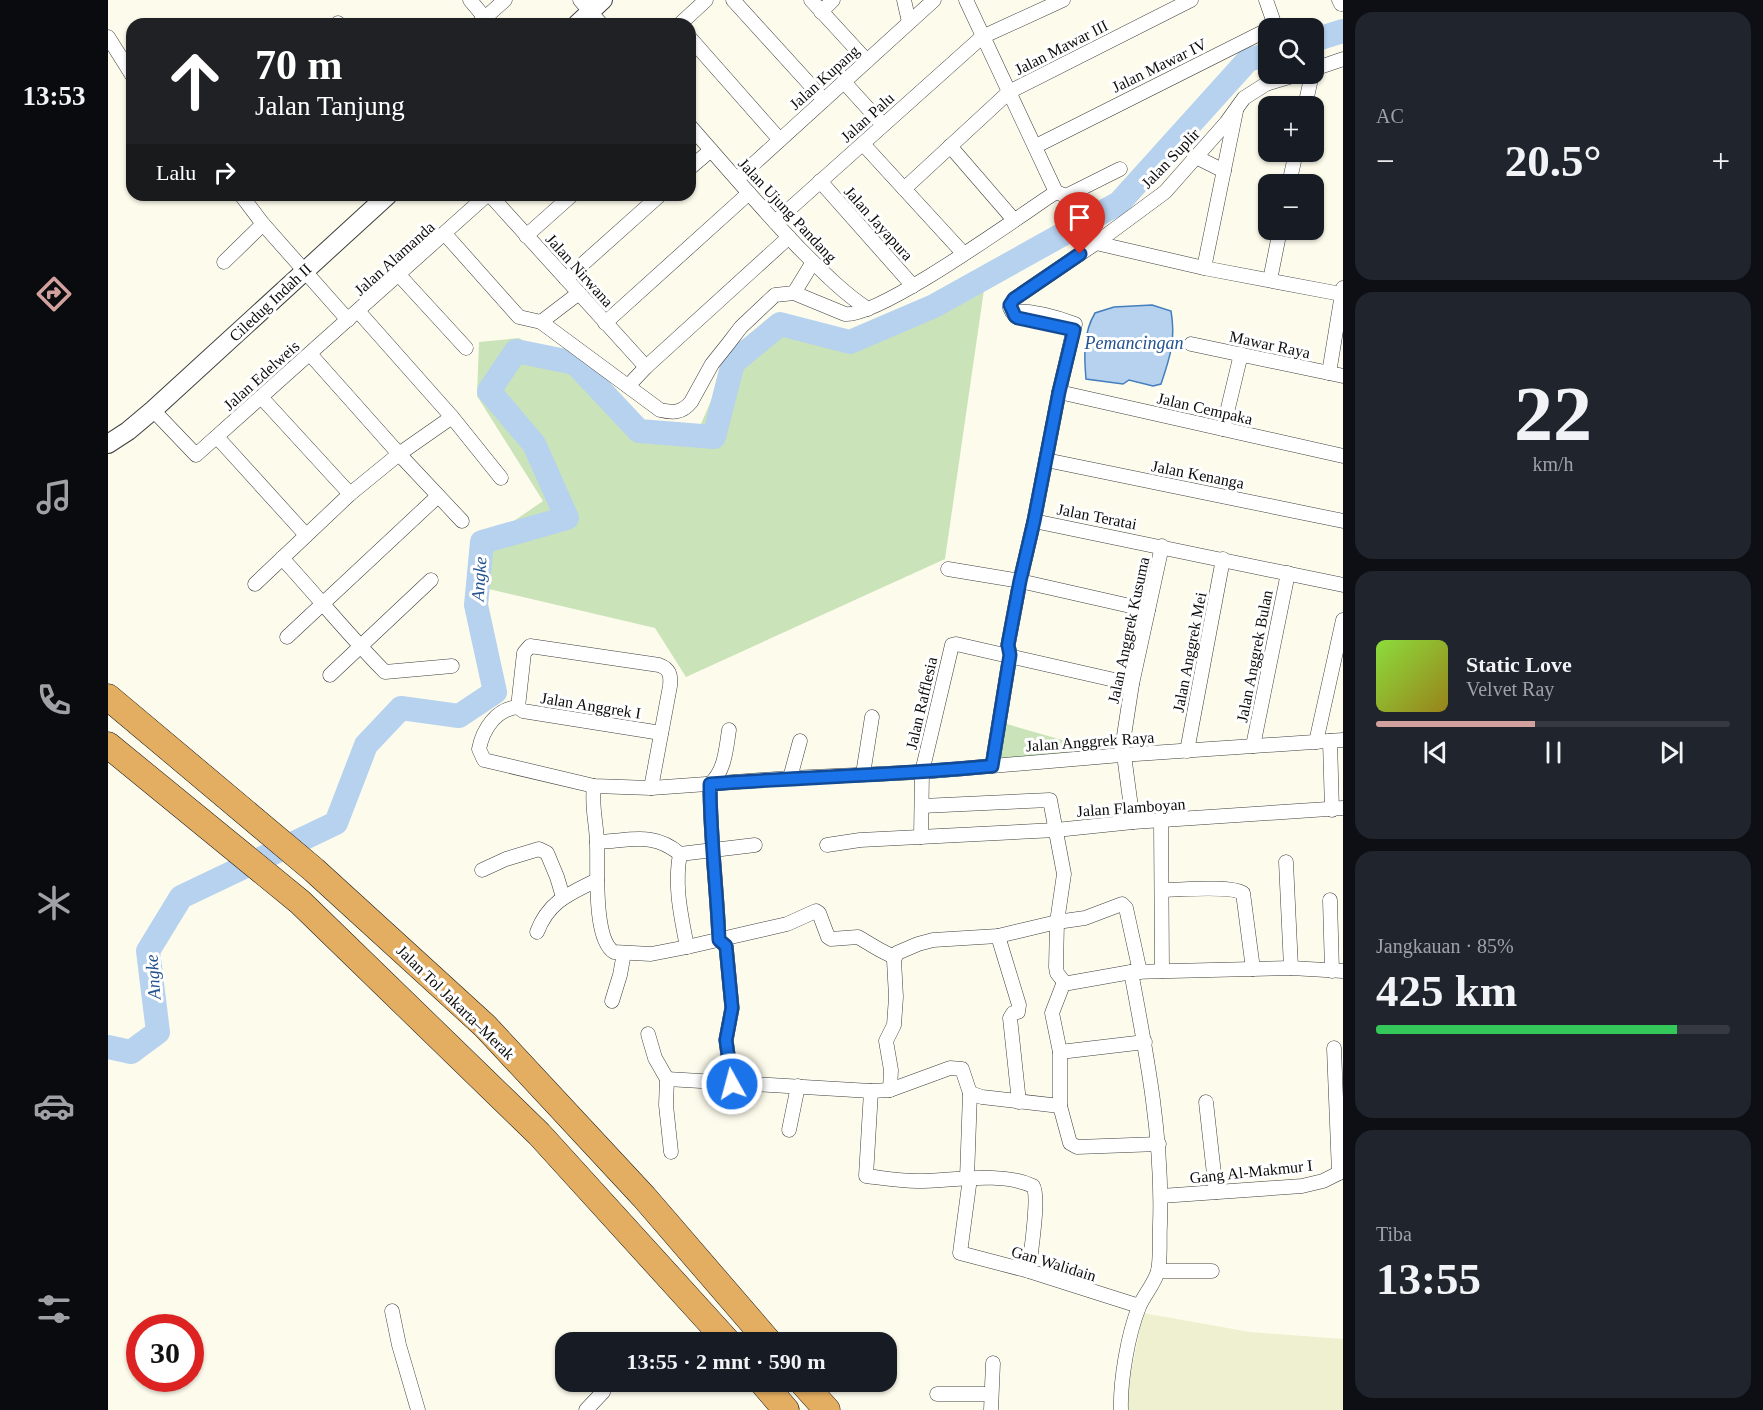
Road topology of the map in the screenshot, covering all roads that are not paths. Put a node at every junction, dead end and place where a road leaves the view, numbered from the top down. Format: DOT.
graph roads {
  1 [pos="470,0"];
  2 [pos="505,0"];
  3 [pos="706,0"];
  4 [pos="733,0"];
  5 [pos="811,0"];
  6 [pos="833,0"];
  7 [pos="904,0"];
  8 [pos="933,0"];
  9 [pos="966,0"];
  10 [pos="1063,0"];
  11 [pos="1191,0"];
  12 [pos="1266,0"];
  13 [pos="821,12"];
  14 [pos="480,18"];
  15 [pos="485,18"];
  16 [pos="686,18"];
  17 [pos="909,22"];
  18 [pos="108,37"];
  19 [pos="982,37"];
  20 [pos="696,45"];
  21 [pos="1343,59"];
  22 [pos="867,61"];
  23 [pos="126,66"];
  24 [pos="1324,66"];
  25 [pos="844,82"];
  26 [pos="1270,84"];
  27 [pos="1010,92"];
  28 [pos="824,100"];
  29 [pos="1237,109"];
  30 [pos="883,125"];
  31 [pos="696,133"];
  32 [pos="780,140"];
  33 [pos="863,144"];
  34 [pos="950,146"];
  35 [pos="1036,146"];
  36 [pos="711,150"];
  37 [pos="1196,157"];
  38 [pos="696,163"];
  39 [pos="1120,169"];
  40 [pos="1224,171"];
  41 [pos="737,179"];
  42 [pos="820,181"];
  43 [pos="904,189"];
  44 [pos="1056,192"];
  45 [pos="749,193"];
  46 [pos="246,201"];
  47 [pos="377,201"];
  48 [pos="481,201"];
  49 [pos="494,201"];
  50 [pos="565,201"];
  51 [pos="653,201"];
  52 [pos="1014,220"];
  53 [pos="775,222"];
  54 [pos="263,224"];
  55 [pos="445,234"];
  56 [pos="526,236"];
  57 [pos="789,237"];
  58 [pos="1278,240"];
  59 [pos="1096,243"];
  60 [pos="963,253"];
  61 [pos="224,262"];
  62 [pos="813,262"];
  63 [pos="1204,268"];
  64 [pos="304,270"];
  65 [pos="399,275"];
  66 [pos="566,279"];
  67 [pos="1270,280"];
  68 [pos="913,286"];
  69 [pos="1342,290"];
  70 [pos="579,293"];
  71 [pos="794,293"];
  72 [pos="868,309"];
  73 [pos="353,316"];
  74 [pos="541,322"];
  75 [pos="605,323"];
  76 [pos="1074,327"];
  77 [pos="1191,344"];
  78 [pos="466,348"];
  79 [pos="310,354"];
  80 [pos="1240,354"];
  81 [pos="646,367"];
  82 [pos="1336,374"];
  83 [pos="627,386"];
  84 [pos="1059,392"];
  85 [pos="261,397"];
  86 [pos="153,410"];
  87 [pos="452,417"];
  88 [pos="1223,429"];
  89 [pos="217,436"];
  90 [pos="108,444"];
  91 [pos="399,454"];
  92 [pos="1343,456"];
  93 [pos="1046,460"];
  94 [pos="501,478"];
  95 [pos="350,494"];
  96 [pos="438,496"];
  97 [pos="1343,520"];
  98 [pos="462,521"];
  99 [pos="1034,521"];
  100 [pos="306,535"];
  101 [pos="1162,546"];
  102 [pos="282,558"];
  103 [pos="1223,559"];
  104 [pos="948,569"];
  105 [pos="1288,573"];
  106 [pos="431,580"];
  107 [pos="1020,581"];
  108 [pos="255,584"];
  109 [pos="1343,585"];
  110 [pos="323,602"];
  111 [pos="1148,610"];
  112 [pos="1343,620"];
  113 [pos="287,637"];
  114 [pos="360,646"];
  115 [pos="1010,655"];
  116 [pos="452,666"];
  117 [pos="330,675"];
  118 [pos="1132,684"];
  119 [pos="108,697"];
  120 [pos="518,707"];
  121 [pos="872,717"];
  122 [pos="729,730"];
  123 [pos="661,733"];
  124 [pos="800,741"];
  125 [pos="1330,741"];
  126 [pos="108,745"];
  127 [pos="1253,746"];
  128 [pos="1187,751"];
  129 [pos="1122,755"];
  130 [pos="992,766"];
  131 [pos="922,772"];
  132 [pos="863,774"];
  133 [pos="790,778"];
  134 [pos="710,784"];
  135 [pos="594,786"];
  136 [pos="651,788"];
  137 [pos="922,806"];
  138 [pos="1337,809"];
  139 [pos="1161,821"];
  140 [pos="1133,822"];
  141 [pos="1056,830"];
  142 [pos="921,837"];
  143 [pos="597,842"];
  144 [pos="755,845"];
  145 [pos="827,845"];
  146 [pos="712,851"];
  147 [pos="680,854"];
  148 [pos="1286,862"];
  149 [pos="482,870"];
  150 [pos="597,880"];
  151 [pos="1162,890"];
  152 [pos="563,897"];
  153 [pos="1330,900"];
  154 [pos="1057,922"];
  155 [pos="537,932"];
  156 [pos="998,936"];
  157 [pos="719,940"];
  158 [pos="687,947"];
  159 [pos="624,953"];
  160 [pos="894,957"];
  161 [pos="1292,968"];
  162 [pos="1253,969"];
  163 [pos="1162,971"];
  164 [pos="1338,971"];
  165 [pos="1135,972"];
  166 [pos="1064,982"];
  167 [pos="612,1001"];
  168 [pos="648,1034"];
  169 [pos="1145,1042"];
  170 [pos="1334,1048"];
  171 [pos="1060,1052"];
  172 [pos="1339,1075"];
  173 [pos="667,1079"];
  174 [pos="732,1084"];
  175 [pos="798,1086"];
  176 [pos="890,1090"];
  177 [pos="871,1091"];
  178 [pos="970,1093"];
  179 [pos="1019,1102"];
  180 [pos="1206,1102"];
  181 [pos="1060,1106"];
  182 [pos="789,1130"];
  183 [pos="1159,1144"];
  184 [pos="671,1152"];
  185 [pos="1341,1172"];
  186 [pos="968,1178"];
  187 [pos="1216,1192"];
  188 [pos="1161,1196"];
  189 [pos="1029,1271"];
  190 [pos="1158,1271"];
  191 [pos="1212,1271"];
  192 [pos="1139,1306"];
  193 [pos="392,1311"];
  194 [pos="719,1332"];
  195 [pos="760,1332"];
  196 [pos="993,1363"];
  197 [pos="603,1392"];
  198 [pos="771,1392"];
  199 [pos="811,1392"];
  200 [pos="937,1394"];
  201 [pos="990,1394"];
  202 [pos="418,1410"];
  203 [pos="586,1410"];
  204 [pos="786,1410"];
  205 [pos="827,1410"];
  206 [pos="991,1410"];
  207 [pos="1121,1410"];
  1 -- 14 [label="street"];
  2 -- 15 [label="street"];
  3 -- 16 [label="street"];
  4 -- 28 [label="street"];
  5 -- 13 [label="street"];
  6 -- 13 [label="street"];
  7 -- 17 [label="street"];
  8 -- 17 [label="street, Jalan Kupang"];
  9 -- 19 [label="street"];
  10 -- 19 [label="street, Jalan Palu"];
  11 -- 27 [label="street, Jalan Mawar III"];
  12 -- 35 [label="street, Jalan Mawar IV"];
  13 -- 22 [label="street"];
  17 -- 22 [label="street, Jalan Kupang"];
  18 -- 23 [label="street"];
  19 -- 27 [label="street"];
  19 -- 30 [label="street, Jalan Palu"];
  20 -- 32 [label="street"];
  21 -- 24 [label="street"];
  22 -- 25 [label="street, Jalan Kupang"];
  25 -- 28 [label="street, Jalan Kupang"];
  25 -- 30 [label="street"];
  26 -- 29 [label="street, Jalan Suplir"];
  27 -- 34 [label="street, Jalan Mawar III"];
  27 -- 35 [label="street"];
  28 -- 32 [label="street, Jalan Kupang"];
  29 -- 37 [label="street, Jalan Suplir"];
  29 -- 40 [label="street"];
  30 -- 33 [label="street, Jalan Palu"];
  31 -- 36 [label="street, Jalan Ujung Pandang"];
  32 -- 41 [label="street, Jalan Kupang"];
  33 -- 42 [label="street, Jalan Palu"];
  33 -- 43 [label="street"];
  34 -- 43 [label="street, Jalan Mawar III"];
  34 -- 52 [label="street"];
  35 -- 44 [label="street"];
  36 -- 38 [label="street"];
  36 -- 41 [label="street, Jalan Ujung Pandang"];
  37 -- 40 [label="street"];
  37 -- 59 [label="street, Jalan Suplir"];
  39 -- 44 [label="street"];
  40 -- 63 [label="street"];
  41 -- 45 [label="street, Jalan Ujung Pandang"];
  42 -- 53 [label="street, Jalan Palu"];
  42 -- 68 [label="street, Jalan Jayapura"];
  43 -- 60 [label="street"];
  44 -- 52 [label="street"];
  45 -- 53 [label="street, Jalan Ujung Pandang"];
  45 -- 75 [label="street"];
  46 -- 54 [label="street"];
  47 -- 64 [label="street, Ciledug Indah II"];
  48 -- 55 [label="street, Jalan Alamanda"];
  49 -- 56 [label="street, Jalan Nirwana"];
  50 -- 56 [label="street"];
  51 -- 66 [label="street"];
  52 -- 60 [label="street"];
  53 -- 57 [label="street, Jalan Ujung Pandang"];
  54 -- 61 [label="street"];
  54 -- 64 [label="street"];
  55 -- 65 [label="street, Jalan Alamanda"];
  55 -- 74 [label="street"];
  56 -- 66 [label="street, Jalan Nirwana"];
  57 -- 62 [label="street, Jalan Ujung Pandang"];
  57 -- 81 [label="street"];
  58 -- 67 [label="street"];
  59 -- 63 [label="street"];
  59 -- 76 [label="street, Jalan Suplir"];
  60 -- 68 [label="street"];
  62 -- 71 [label="street"];
  62 -- 72 [label="street, Jalan Ujung Pandang"];
  63 -- 67 [label="street"];
  64 -- 73 [label="street"];
  64 -- 86 [label="street, Ciledug Indah II"];
  65 -- 73 [label="street, Jalan Alamanda"];
  65 -- 78 [label="street"];
  66 -- 70 [label="street, Jalan Nirwana"];
  67 -- 69 [label="street"];
  68 -- 72 [label="street"];
  69 -- 82 [label="street"];
  70 -- 74 [label="street"];
  70 -- 75 [label="street, Jalan Nirwana"];
  71 -- 72 [label="street"];
  71 -- 83 [label="street"];
  73 -- 79 [label="street, Jalan Edelweis"];
  73 -- 87 [label="street"];
  74 -- 83 [label="street"];
  75 -- 81 [label="street, Jalan Nirwana"];
  76 -- 84 [label="street, Jalan Teratai"];
  77 -- 80 [label="street, Mawar Raya"];
  79 -- 85 [label="street, Jalan Edelweis"];
  79 -- 91 [label="street"];
  80 -- 82 [label="street, Mawar Raya"];
  80 -- 88 [label="street"];
  81 -- 83 [label="street"];
  84 -- 88 [label="street, Jalan Cempaka"];
  84 -- 93 [label="street, Jalan Teratai"];
  85 -- 89 [label="street, Jalan Edelweis"];
  85 -- 95 [label="street"];
  86 -- 89 [label="street, Jalan Edelweis"];
  86 -- 90 [label="street, Ciledug Indah II"];
  87 -- 91 [label="street"];
  87 -- 94 [label="street"];
  88 -- 92 [label="street, Jalan Cempaka"];
  89 -- 100 [label="street"];
  91 -- 95 [label="street"];
  91 -- 96 [label="street"];
  93 -- 97 [label="street, Jalan Kenanga"];
  93 -- 99 [label="street, Jalan Teratai"];
  95 -- 100 [label="street"];
  96 -- 98 [label="street"];
  96 -- 110 [label="street"];
  99 -- 101 [label="street, Jalan Teratai"];
  99 -- 107 [label="street"];
  100 -- 102 [label="street"];
  101 -- 103 [label="street, Jalan Teratai"];
  101 -- 111 [label="street, Jalan Anggrek Kusuma"];
  102 -- 108 [label="street"];
  102 -- 110 [label="street"];
  103 -- 105 [label="street, Jalan Teratai"];
  103 -- 128 [label="street, Jalan Anggrek Mei"];
  104 -- 107 [label="street"];
  105 -- 109 [label="street, Jalan Teratai"];
  105 -- 127 [label="street, Jalan Anggrek Bulan"];
  106 -- 114 [label="street"];
  107 -- 111 [label="street"];
  107 -- 115 [label="street"];
  110 -- 113 [label="street"];
  110 -- 114 [label="street"];
  111 -- 118 [label="street, Jalan Anggrek Kusuma"];
  112 -- 125 [label="street"];
  114 -- 116 [label="street"];
  114 -- 117 [label="street"];
  115 -- 118 [label="street, Jalan Rafflesia"];
  115 -- 130 [label="street"];
  115 -- 131 [label="street, Jalan Rafflesia"];
  118 -- 129 [label="street, Jalan Anggrek Kusuma"];
  119 -- 195 [label="highway, Jalan Tol Jakarta–Merak"];
  120 -- 123 [label="street, Jalan Anggrek I"];
  120 -- 123 [label="street"];
  120 -- 135 [label="street, Jalan Anggrek Raya"];
  121 -- 132 [label="street"];
  122 -- 134 [label="street"];
  123 -- 136 [label="street"];
  124 -- 133 [label="street"];
  125 -- 127 [label="street, Jalan Anggrek Raya"];
  125 -- 138 [label="street"];
  126 -- 194 [label="highway"];
  127 -- 128 [label="street, Jalan Anggrek Raya"];
  128 -- 129 [label="street, Jalan Anggrek Raya"];
  129 -- 130 [label="street, Jalan Anggrek Raya"];
  129 -- 140 [label="street, Jalan Anggrek Kusuma"];
  130 -- 131 [label="street, Jalan Anggrek Raya"];
  131 -- 132 [label="street, Jalan Anggrek Raya"];
  131 -- 137 [label="street"];
  132 -- 133 [label="street, Jalan Anggrek Raya"];
  133 -- 134 [label="street, Jalan Anggrek Raya"];
  134 -- 136 [label="street, Jalan Anggrek Raya"];
  134 -- 146 [label="street"];
  135 -- 136 [label="street, Jalan Anggrek Raya"];
  135 -- 143 [label="street"];
  137 -- 141 [label="street"];
  137 -- 142 [label="street"];
  138 -- 139 [label="street, Jalan Flamboyan"];
  139 -- 140 [label="street, Jalan Flamboyan"];
  139 -- 151 [label="street"];
  140 -- 141 [label="street, Jalan Flamboyan"];
  141 -- 142 [label="street, Jalan Flamboyan"];
  141 -- 154 [label="street"];
  142 -- 145 [label="street, Jalan Flamboyan"];
  143 -- 147 [label="street"];
  143 -- 150 [label="street"];
  144 -- 146 [label="street"];
  146 -- 147 [label="street"];
  146 -- 157 [label="street"];
  147 -- 158 [label="street"];
  148 -- 161 [label="street"];
  149 -- 152 [label="street"];
  150 -- 152 [label="street"];
  150 -- 159 [label="street"];
  151 -- 162 [label="street"];
  151 -- 163 [label="street"];
  152 -- 155 [label="street"];
  153 -- 164 [label="street"];
  154 -- 156 [label="street"];
  154 -- 165 [label="street"];
  154 -- 166 [label="street"];
  156 -- 160 [label="street"];
  156 -- 179 [label="street"];
  157 -- 158 [label="street"];
  157 -- 160 [label="street"];
  157 -- 174 [label="street"];
  158 -- 159 [label="street"];
  159 -- 167 [label="street"];
  160 -- 176 [label="street"];
  161 -- 162 [label="street"];
  161 -- 164 [label="street"];
  162 -- 163 [label="street"];
  163 -- 165 [label="street"];
  165 -- 166 [label="street"];
  165 -- 169 [label="street"];
  166 -- 171 [label="street"];
  168 -- 173 [label="street"];
  169 -- 171 [label="street"];
  169 -- 183 [label="street"];
  170 -- 172 [label="street"];
  171 -- 181 [label="street"];
  172 -- 185 [label="street"];
  173 -- 174 [label="street"];
  173 -- 184 [label="street"];
  174 -- 175 [label="street"];
  175 -- 177 [label="street"];
  175 -- 182 [label="street"];
  176 -- 177 [label="street"];
  176 -- 178 [label="street"];
  177 -- 186 [label="street"];
  178 -- 179 [label="street"];
  178 -- 186 [label="street"];
  179 -- 181 [label="street"];
  180 -- 187 [label="street"];
  181 -- 183 [label="street"];
  183 -- 188 [label="street"];
  185 -- 187 [label="street, Gang Al-Makmur I"];
  186 -- 189 [label="street, Gan Walidain"];
  186 -- 189 [label="street"];
  187 -- 188 [label="street, Gang Al-Makmur I"];
  188 -- 190 [label="street"];
  189 -- 192 [label="street, Gan Walidain"];
  190 -- 191 [label="street"];
  190 -- 192 [label="street"];
  192 -- 207 [label="street"];
  193 -- 202 [label="street"];
  196 -- 201 [label="street"];
  197 -- 203 [label="street"];
  198 -- 204 [label="highway"];
  199 -- 205 [label="highway"];
  200 -- 201 [label="street"];
  201 -- 206 [label="street"];
}
